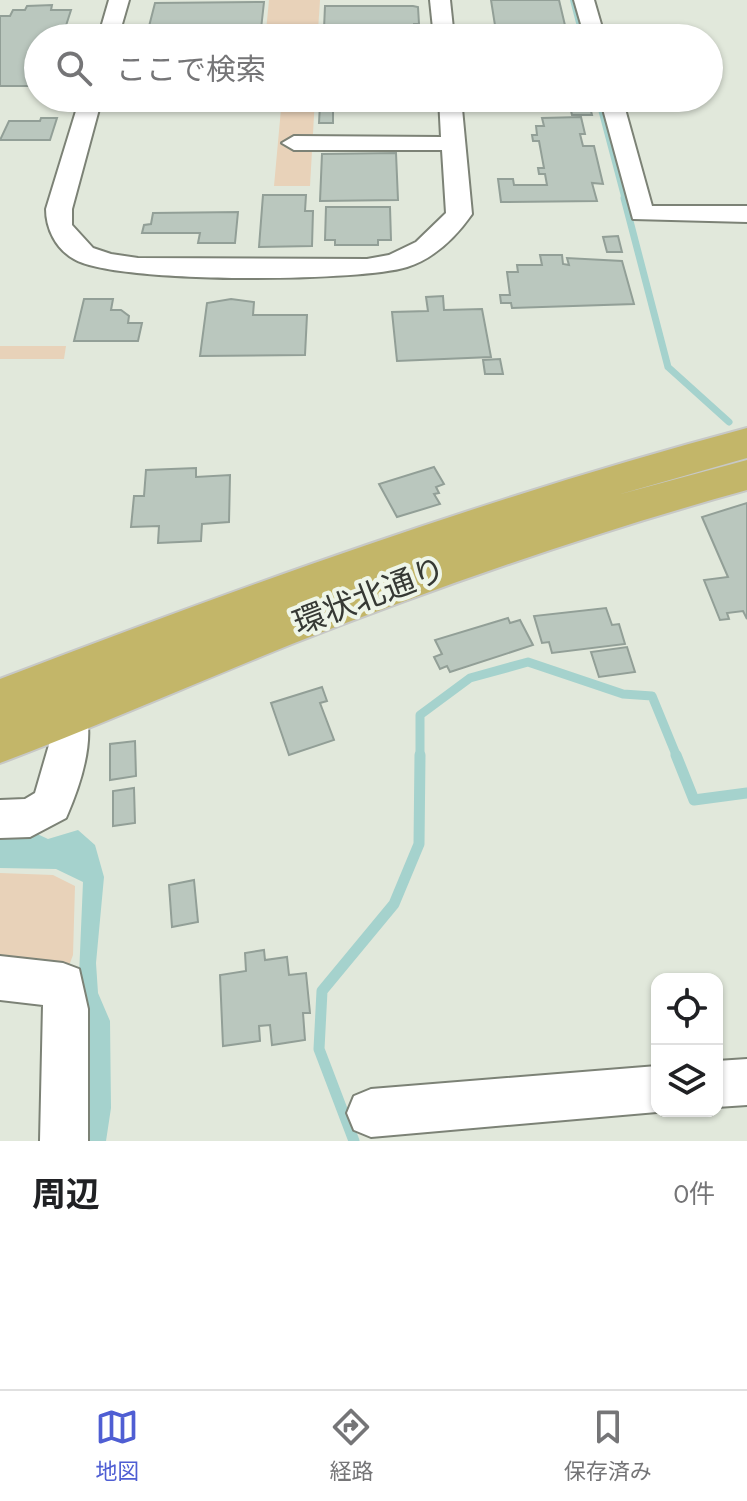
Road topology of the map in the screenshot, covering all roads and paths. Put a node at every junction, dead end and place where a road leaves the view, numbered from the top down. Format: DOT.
graph roads {
  1 [pos="119,0"];
  2 [pos="440,0"];
  3 [pos="584,0"];
  4 [pos="112,24"];
  5 [pos="443,24"];
  6 [pos="591,24"];
  7 [pos="87,112"];
  8 [pos="451,112"];
  9 [pos="615,112"];
  10 [pos="294,143"];
  11 [pos="440,144"];
  12 [pos="747,214"];
  13 [pos="747,443"];
  14 [pos="747,475"];
  15 [pos="0,701"];
  16 [pos="69,713"];
  17 [pos="0,741"];
  18 [pos="0,819"];
  19 [pos="0,978"];
  20 [pos="747,1082"];
  21 [pos="723,1084"];
  22 [pos="651,1090"];
  23 [pos="371,1113"];
  24 [pos="64,1141"];
  1 -- 4 [label="street"];
  2 -- 5 [label="street"];
  3 -- 6 [label="street"];
  7 -- 8 [label="street"];
  9 -- 12 [label="street"];
  10 -- 11 [label="street"];
  13 -- 15 [label="highway, 環状北通り"];
  14 -- 16 [label="highway, 環状北通り"];
  16 -- 17 [label="highway, 環状北通り"];
  16 -- 18 [label="street"];
  19 -- 24 [label="street"];
  20 -- 21 [label="street"];
  22 -- 23 [label="street"];
}
